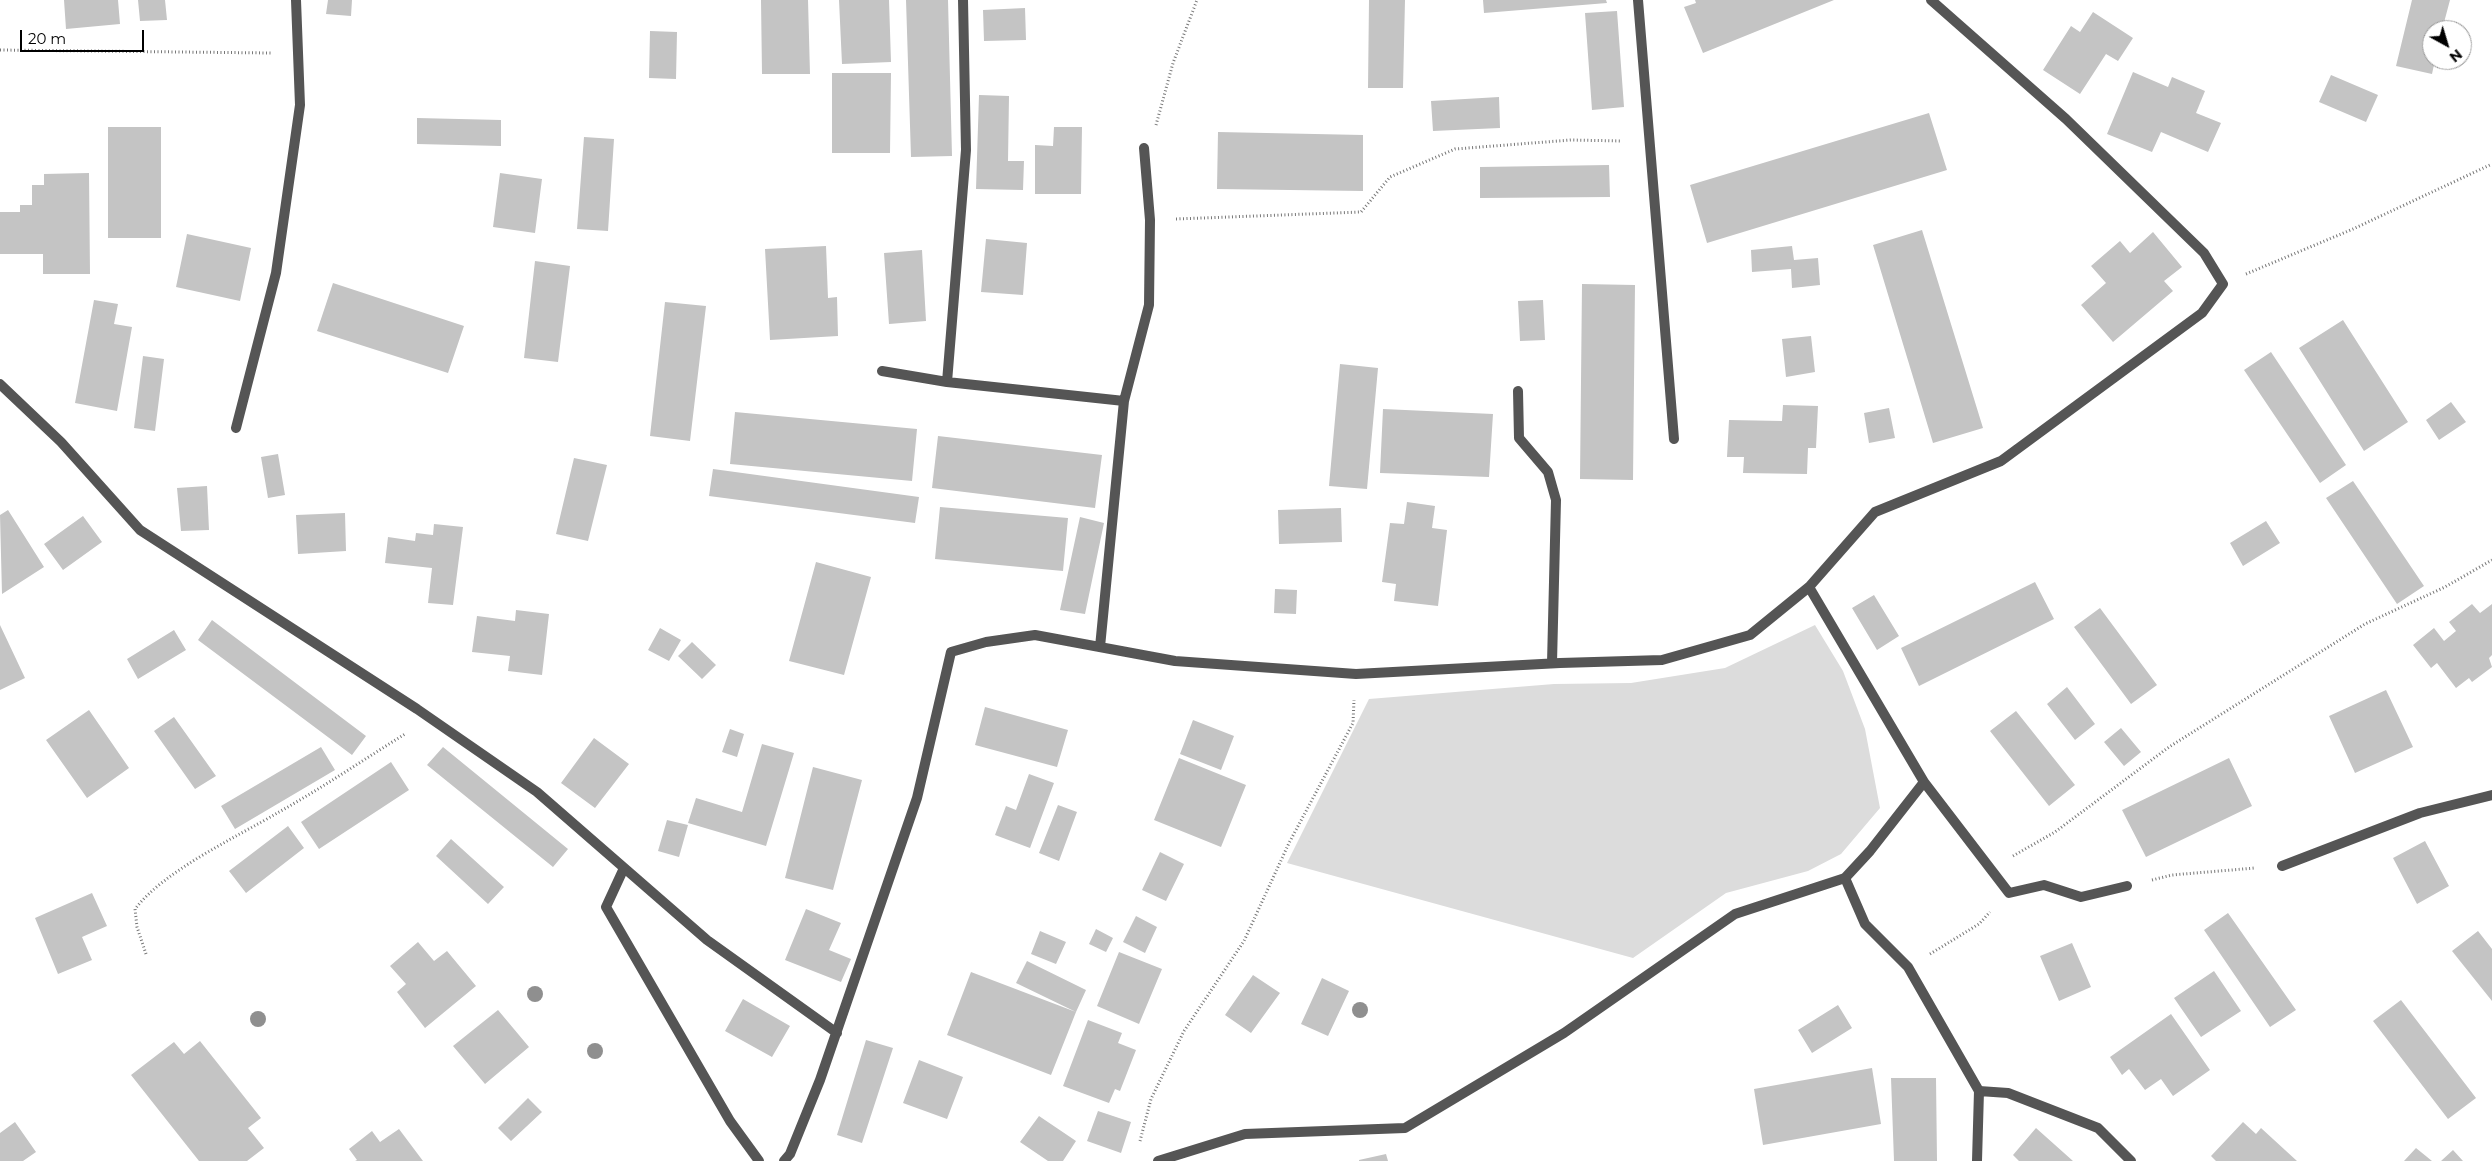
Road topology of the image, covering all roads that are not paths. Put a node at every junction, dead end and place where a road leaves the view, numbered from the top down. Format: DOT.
graph roads {
  1 [pos="296,0"];
  2 [pos="963,0"];
  3 [pos="1638,0"];
  4 [pos="1931,0"];
  5 [pos="1144,148"];
  6 [pos="882,371"];
  7 [pos="947,382"];
  8 [pos="0,384"];
  9 [pos="1518,391"];
  10 [pos="1124,401"];
  11 [pos="236,428"];
  12 [pos="1674,439"];
  13 [pos="1809,587"];
  14 [pos="1100,647"];
  15 [pos="1552,663"];
  16 [pos="1924,782"];
  17 [pos="2492,795"];
  18 [pos="2282,866"];
  19 [pos="624,868"];
  20 [pos="1845,878"];
  21 [pos="2127,886"];
  22 [pos="837,1033"];
  23 [pos="1980,1090"];
  24 [pos="759,1161"];
  25 [pos="784,1161"];
  26 [pos="1158,1161"];
  27 [pos="1977,1161"];
  28 [pos="2131,1161"];
  1 -- 11 [label="street"];
  2 -- 7 [label="street"];
  3 -- 12 [label="street"];
  4 -- 13 [label="street"];
  5 -- 10 [label="street"];
  6 -- 7 [label="street"];
  7 -- 10 [label="street"];
  8 -- 19 [label="street"];
  9 -- 15 [label="street"];
  10 -- 14 [label="street"];
  13 -- 15 [label="street"];
  13 -- 16 [label="street"];
  14 -- 15 [label="street"];
  14 -- 22 [label="street"];
  16 -- 20 [label="street"];
  16 -- 21 [label="street"];
  17 -- 18 [label="street"];
  19 -- 22 [label="street"];
  19 -- 24 [label="street"];
  20 -- 23 [label="street"];
  20 -- 26 [label="street"];
  22 -- 25 [label="street"];
  23 -- 27 [label="street"];
  23 -- 28 [label="street"];
}
